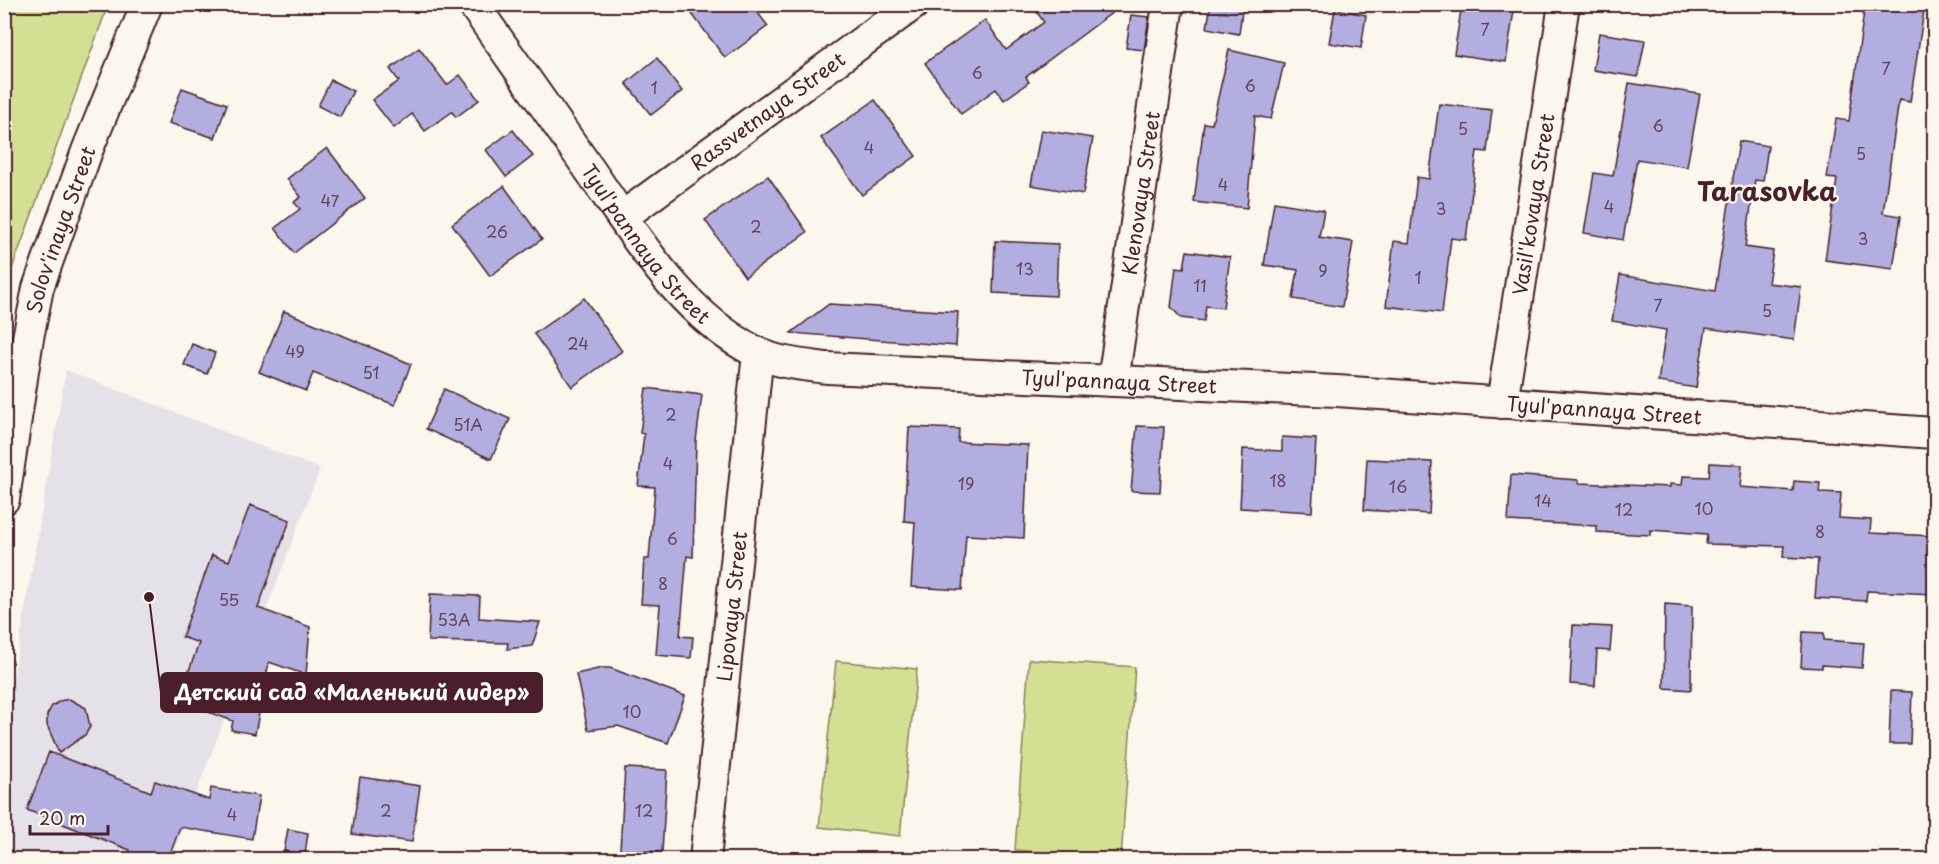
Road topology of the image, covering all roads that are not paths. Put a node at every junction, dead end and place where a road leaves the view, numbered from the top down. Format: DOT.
graph roads {
  1 [pos="147,4"];
  2 [pos="473,4"];
  3 [pos="914,4"];
  4 [pos="1168,4"];
  5 [pos="1564,4"];
  6 [pos="622,217"];
  7 [pos="758,353"];
  8 [pos="1113,381"];
  9 [pos="1502,403"];
  10 [pos="1935,433"];
  11 [pos="4,499"];
  12 [pos="705,860"];
  1 -- 11 [label="street, Solov'inaya Street"];
  2 -- 6 [label="street, Tyul'pannaya Street"];
  3 -- 6 [label="street, Rassvetnaya Street"];
  4 -- 8 [label="street, Klenovaya Street"];
  5 -- 9 [label="street, Vasil'kovaya Street"];
  6 -- 7 [label="street, Tyul'pannaya Street"];
  7 -- 8 [label="street, Tyul'pannaya Street"];
  7 -- 12 [label="street, Lipovaya Street"];
  8 -- 9 [label="street, Tyul'pannaya Street"];
  9 -- 10 [label="street, Tyul'pannaya Street"];
}
